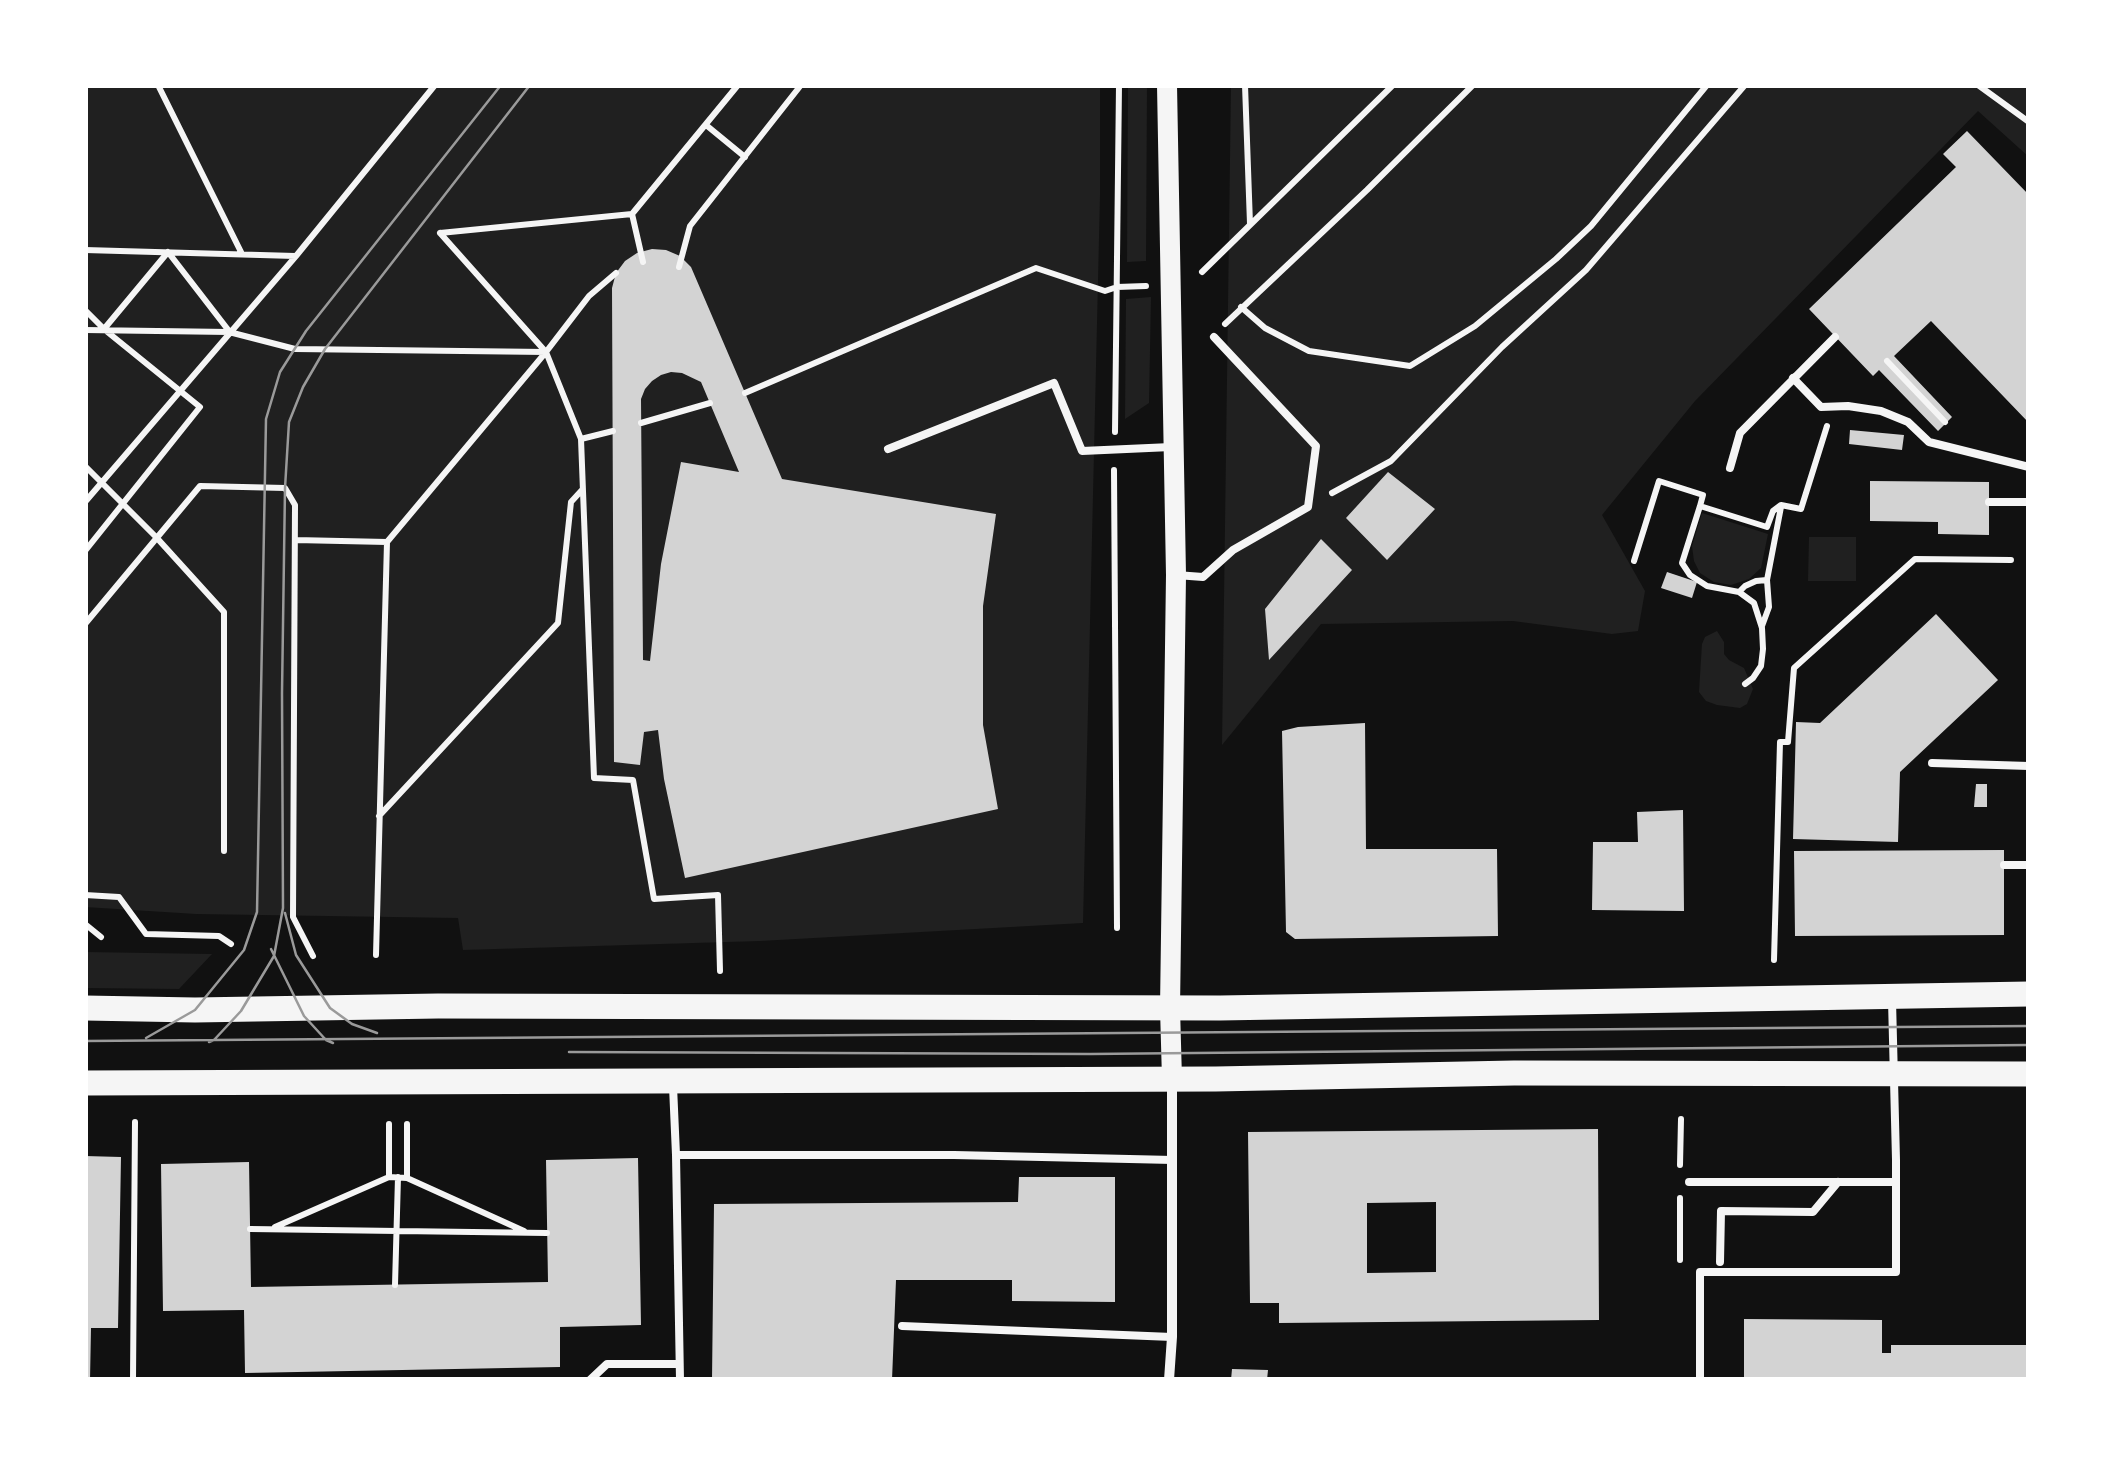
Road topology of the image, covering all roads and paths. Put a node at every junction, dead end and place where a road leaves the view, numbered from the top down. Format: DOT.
graph roads {
  1 [pos="158,85"];
  2 [pos="435,85"];
  3 [pos="738,85"];
  4 [pos="801,85"];
  5 [pos="1119,85"];
  6 [pos="1168,85"];
  7 [pos="1245,85"];
  8 [pos="1393,85"];
  9 [pos="1472,85"];
  10 [pos="1707,85"];
  11 [pos="1745,85"];
  12 [pos="1978,85"];
  13 [pos="2029,122"];
  14 [pos="706,125"];
  15 [pos="744,156"];
  16 [pos="632,214"];
  17 [pos="1250,225"];
  18 [pos="85,250"];
  19 [pos="168,252"];
  20 [pos="242,254"];
  21 [pos="296,256"];
  22 [pos="642,262"];
  23 [pos="679,266"];
  24 [pos="1202,272"];
  25 [pos="616,273"];
  26 [pos="1104,291"];
  27 [pos="1241,307"];
  28 [pos="85,310"];
  29 [pos="104,329"];
  30 [pos="85,330"];
  31 [pos="229,332"];
  32 [pos="1836,337"];
  33 [pos="1214,338"];
  34 [pos="546,352"];
  35 [pos="1887,361"];
  36 [pos="1793,378"];
  37 [pos="180,390"];
  38 [pos="745,393"];
  39 [pos="710,403"];
  40 [pos="1833,407"];
  41 [pos="640,423"];
  42 [pos="1947,423"];
  43 [pos="613,430"];
  44 [pos="581,440"];
  45 [pos="1176,447"];
  46 [pos="1114,448"];
  47 [pos="888,449"];
  48 [pos="85,466"];
  49 [pos="2029,467"];
  50 [pos="1730,468"];
  51 [pos="101,482"];
  52 [pos="583,489"];
  53 [pos="85,502"];
  54 [pos="1989,502"];
  55 [pos="2029,502"];
  56 [pos="123,504"];
  57 [pos="1700,506"];
  58 [pos="1781,506"];
  59 [pos="1308,507"];
  60 [pos="156,537"];
  61 [pos="295,540"];
  62 [pos="387,542"];
  63 [pos="85,551"];
  64 [pos="2010,560"];
  65 [pos="1634,561"];
  66 [pos="1176,575"];
  67 [pos="1767,580"];
  68 [pos="1740,592"];
  69 [pos="85,624"];
  70 [pos="1762,628"];
  71 [pos="1744,684"];
  72 [pos="1932,763"];
  73 [pos="2029,766"];
  74 [pos="379,816"];
  75 [pos="224,851"];
  76 [pos="2004,865"];
  77 [pos="2029,865"];
  78 [pos="85,895"];
  79 [pos="85,924"];
  80 [pos="1117,928"];
  81 [pos="102,938"];
  82 [pos="231,944"];
  83 [pos="313,956"];
  84 [pos="376,956"];
  85 [pos="1774,960"];
  86 [pos="720,972"];
  87 [pos="2029,994"];
  88 [pos="1892,996"];
  89 [pos="85,1008"];
  90 [pos="1170,1008"];
  91 [pos="2029,1074"];
  92 [pos="1894,1075"];
  93 [pos="1172,1079"];
  94 [pos="673,1082"];
  95 [pos="85,1083"];
  96 [pos="135,1122"];
  97 [pos="389,1124"];
  98 [pos="408,1124"];
  99 [pos="676,1154"];
  100 [pos="1173,1160"];
  101 [pos="388,1177"];
  102 [pos="402,1177"];
  103 [pos="1689,1182"];
  104 [pos="1838,1182"];
  105 [pos="1896,1182"];
  106 [pos="250,1230"];
  107 [pos="269,1230"];
  108 [pos="397,1231"];
  109 [pos="528,1233"];
  110 [pos="547,1233"];
  111 [pos="1720,1262"];
  112 [pos="396,1284"];
  113 [pos="902,1326"];
  114 [pos="1172,1337"];
  115 [pos="679,1364"];
  116 [pos="133,1380"];
  117 [pos="590,1380"];
  118 [pos="680,1380"];
  119 [pos="1169,1380"];
  120 [pos="1700,1380"];
  1 -- 20 [label="path"];
  2 -- 21 [label="path"];
  3 -- 14 [label="path"];
  4 -- 15 [label="path"];
  5 -- 46 [label="path"];
  6 -- 45 [label="main road"];
  7 -- 17 [label="path"];
  8 -- 17 [label="path"];
  9 -- 27 [label="path"];
  10 -- 27 [label="path"];
  11 -- 59 [label="path"];
  12 -- 13 [label="path"];
  14 -- 15 [label="path"];
  14 -- 16 [label="path"];
  15 -- 23 [label="path"];
  16 -- 22 [label="path"];
  16 -- 34 [label="path"];
  17 -- 24 [label="path"];
  18 -- 19 [label="path"];
  19 -- 20 [label="path"];
  19 -- 29 [label="path"];
  19 -- 31 [label="path"];
  20 -- 21 [label="path"];
  21 -- 31 [label="path"];
  25 -- 34 [label="path"];
  26 -- 38 [label="path"];
  27 -- 33 [label="path"];
  28 -- 29 [label="path"];
  29 -- 30 [label="path"];
  29 -- 31 [label="path"];
  29 -- 37 [label="path"];
  31 -- 34 [label="path"];
  31 -- 37 [label="path"];
  32 -- 36 [label="lane"];
  33 -- 59 [label="lane"];
  34 -- 44 [label="path"];
  34 -- 62 [label="path"];
  35 -- 42 [label="path"];
  36 -- 40 [label="lane"];
  36 -- 50 [label="lane"];
  37 -- 51 [label="path"];
  37 -- 56 [label="path"];
  39 -- 41 [label="path"];
  40 -- 49 [label="lane"];
  40 -- 58 [label="path"];
  43 -- 44 [label="path"];
  44 -- 52 [label="path"];
  45 -- 46 [label="lane"];
  45 -- 66 [label="main road"];
  46 -- 47 [label="lane"];
  46 -- 80 [label="path"];
  48 -- 51 [label="path"];
  51 -- 53 [label="path"];
  51 -- 56 [label="path"];
  52 -- 74 [label="path"];
  52 -- 86 [label="path"];
  54 -- 55 [label="lane"];
  56 -- 60 [label="path"];
  56 -- 63 [label="path"];
  57 -- 58 [label="path"];
  57 -- 65 [label="path"];
  57 -- 68 [label="path"];
  58 -- 67 [label="path"];
  59 -- 66 [label="lane"];
  60 -- 61 [label="path"];
  60 -- 69 [label="path"];
  60 -- 75 [label="path"];
  61 -- 62 [label="path"];
  61 -- 83 [label="path"];
  62 -- 74 [label="path"];
  64 -- 85 [label="path"];
  66 -- 90 [label="main road"];
  67 -- 68 [label="path"];
  67 -- 70 [label="path"];
  68 -- 70 [label="path"];
  70 -- 71 [label="path"];
  72 -- 73 [label="lane"];
  74 -- 84 [label="path"];
  76 -- 77 [label="lane"];
  78 -- 82 [label="path"];
  79 -- 81 [label="path"];
  87 -- 88 [label="main road"];
  88 -- 90 [label="main road"];
  88 -- 92 [label="lane"];
  89 -- 90 [label="main road"];
  90 -- 93 [label="main road"];
  91 -- 92 [label="main road"];
  92 -- 93 [label="main road"];
  92 -- 105 [label="lane"];
  93 -- 94 [label="main road"];
  93 -- 100 [label="street"];
  94 -- 95 [label="main road"];
  94 -- 99 [label="lane"];
  96 -- 116 [label="path"];
  97 -- 101 [label="path"];
  98 -- 102 [label="path"];
  99 -- 100 [label="lane"];
  99 -- 115 [label="lane"];
  100 -- 114 [label="street"];
  101 -- 102 [label="path"];
  101 -- 107 [label="path"];
  102 -- 108 [label="path"];
  102 -- 109 [label="path"];
  103 -- 104 [label="lane"];
  104 -- 105 [label="lane"];
  104 -- 111 [label="lane"];
  105 -- 120 [label="lane"];
  106 -- 107 [label="path"];
  107 -- 108 [label="path"];
  108 -- 109 [label="path"];
  108 -- 112 [label="path"];
  109 -- 110 [label="path"];
  113 -- 114 [label="lane"];
  114 -- 119 [label="street"];
  115 -- 117 [label="lane"];
  115 -- 118 [label="lane"];
}
